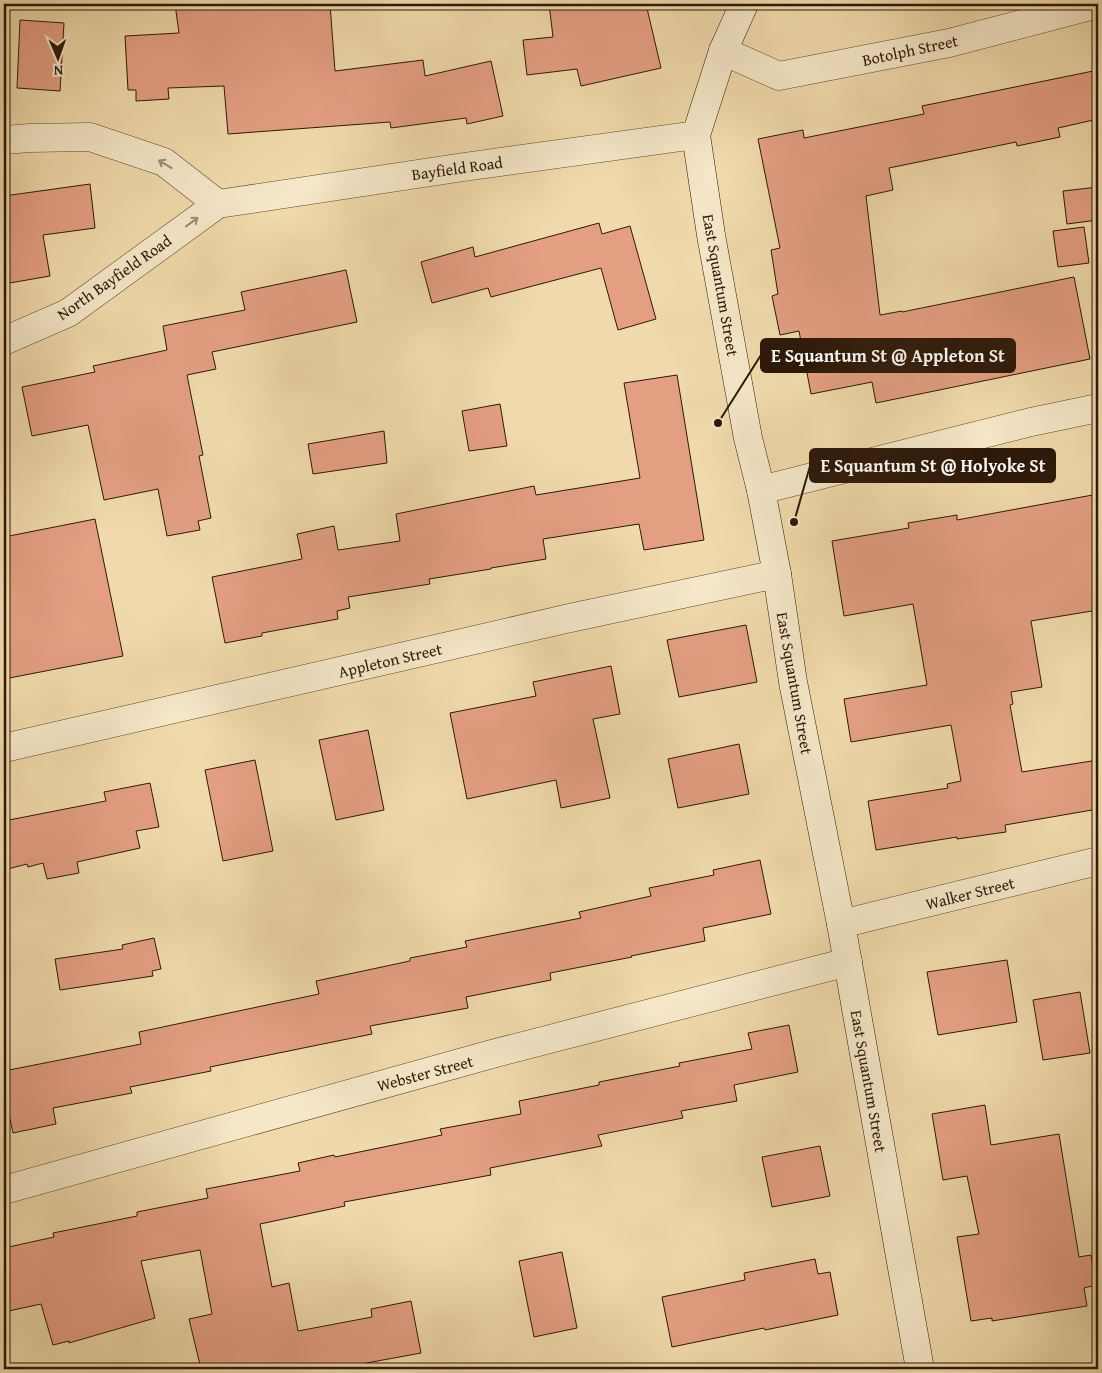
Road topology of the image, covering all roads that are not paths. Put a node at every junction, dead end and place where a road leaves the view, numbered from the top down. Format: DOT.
graph roads {
  1 [pos="744,4"];
  2 [pos="1098,4"];
  3 [pos="723,50"];
  4 [pos="696,135"];
  5 [pos="4,140"];
  6 [pos="218,204"];
  7 [pos="4,341"];
  8 [pos="1098,408"];
  9 [pos="761,490"];
  10 [pos="777,574"];
  11 [pos="4,748"];
  12 [pos="1098,861"];
  13 [pos="841,924"];
  14 [pos="848,962"];
  15 [pos="4,1190"];
  16 [pos="920,1369"];
  1 -- 3 [label="street, East Squantum Street"];
  2 -- 3 [label="street, Botolph Street"];
  3 -- 4 [label="street, East Squantum Street"];
  4 -- 6 [label="street, Bayfield Road"];
  4 -- 9 [label="street, East Squantum Street"];
  6 -- 5 [label="street, one-way"];
  7 -- 6 [label="street, North Bayfield Road, one-way"];
  8 -- 9 [label="street"];
  9 -- 10 [label="street, East Squantum Street"];
  10 -- 11 [label="street, Appleton Street"];
  10 -- 13 [label="street, East Squantum Street"];
  12 -- 13 [label="street, Walker Street"];
  13 -- 14 [label="street, East Squantum Street"];
  14 -- 15 [label="street, Webster Street"];
  14 -- 16 [label="street, East Squantum Street"];
}
